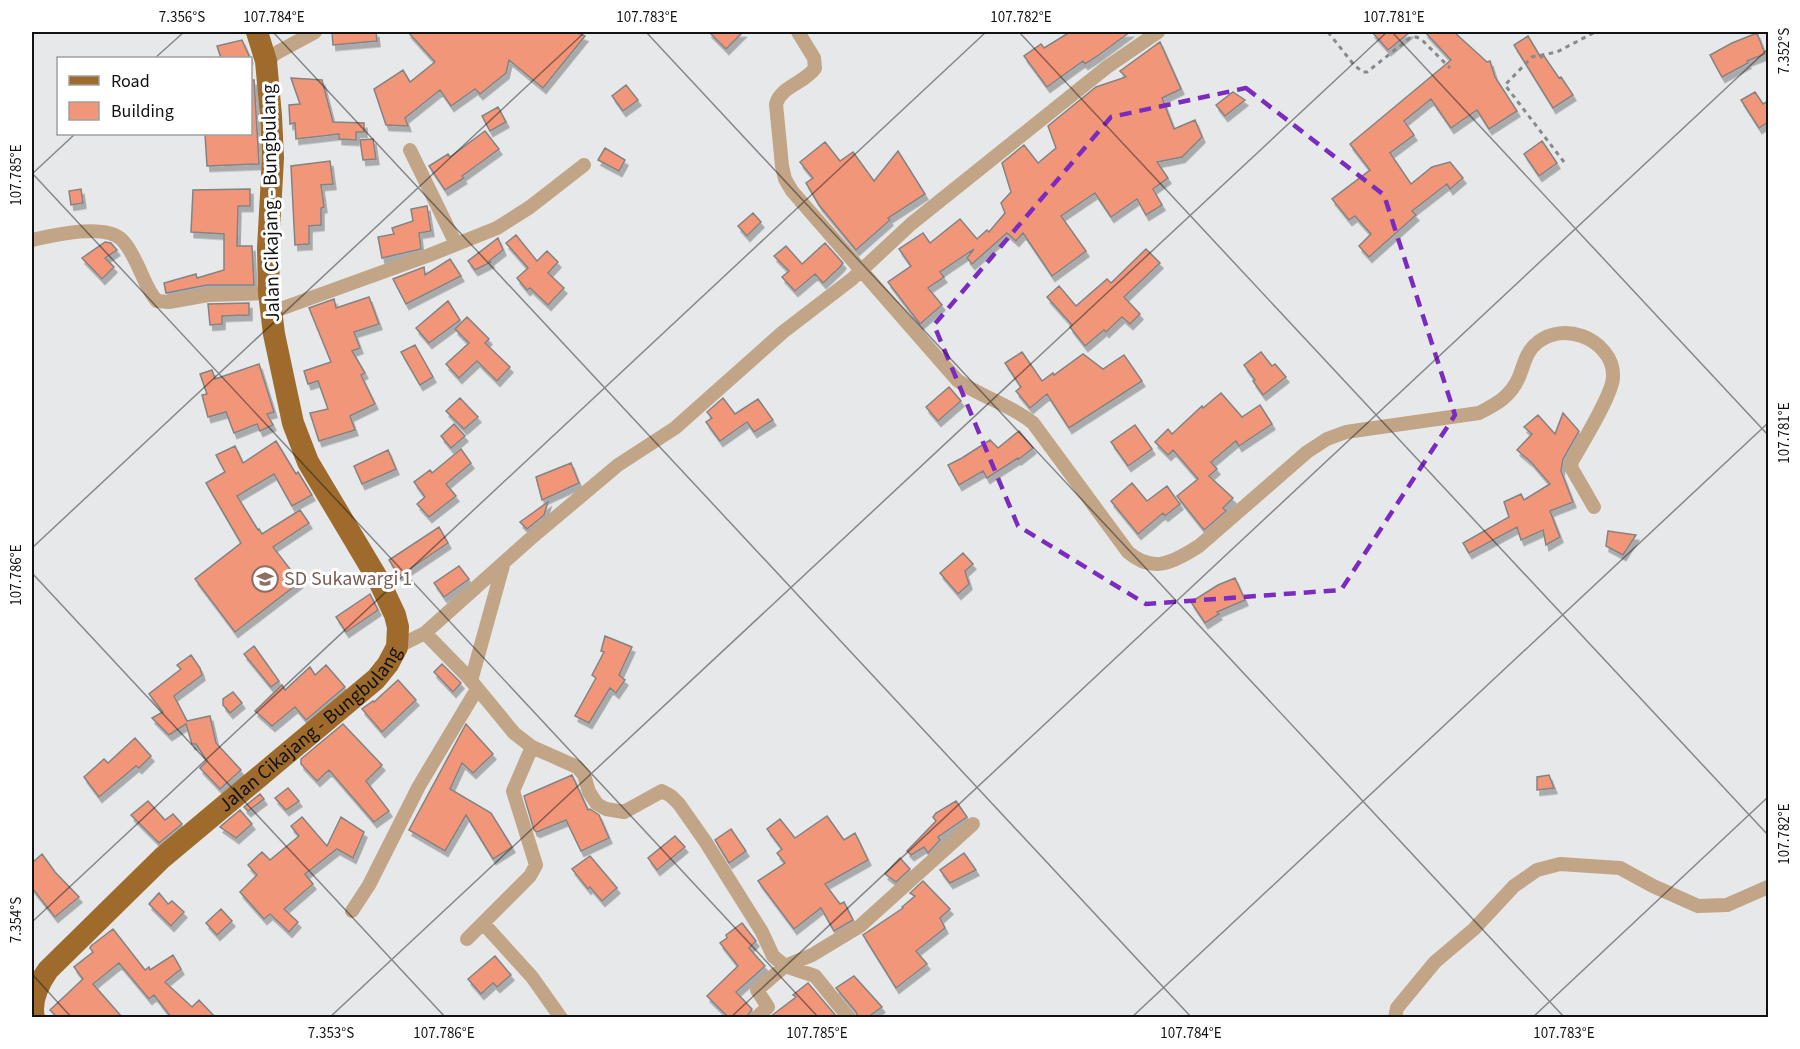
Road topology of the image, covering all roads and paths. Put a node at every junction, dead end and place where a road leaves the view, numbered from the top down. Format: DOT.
graph roads {
  1 [pos="256,32"];
  2 [pos="315,32"];
  3 [pos="798,32"];
  4 [pos="1158,32"];
  5 [pos="1328,32"];
  6 [pos="1596,32"];
  7 [pos="266,61"];
  8 [pos="1450,68"];
  9 [pos="410,150"];
  10 [pos="1564,162"];
  11 [pos="584,165"];
  12 [pos="32,240"];
  13 [pos="456,244"];
  14 [pos="861,270"];
  15 [pos="270,302"];
  16 [pos="1594,507"];
  17 [pos="504,562"];
  18 [pos="425,633"];
  19 [pos="397,647"];
  20 [pos="474,685"];
  21 [pos="532,747"];
  22 [pos="973,824"];
  23 [pos="1768,887"];
  24 [pos="352,911"];
  25 [pos="483,923"];
  26 [pos="466,939"];
  27 [pos="784,966"];
  28 [pos="32,1010"];
  29 [pos="34,1017"];
  30 [pos="561,1017"];
  31 [pos="756,1017"];
  32 [pos="849,1017"];
  33 [pos="1395,1017"];
  1 -- 7 [label="main road, Jalan Cikajang - Bungbulang"];
  2 -- 7 [label="street"];
  3 -- 14 [label="street"];
  4 -- 14 [label="street"];
  5 -- 8 [label="path"];
  6 -- 10 [label="path"];
  7 -- 15 [label="main road, Jalan Cikajang - Bungbulang"];
  9 -- 13 [label="street"];
  11 -- 13 [label="street"];
  12 -- 15 [label="street"];
  13 -- 15 [label="street"];
  14 -- 16 [label="street"];
  14 -- 17 [label="street"];
  15 -- 19 [label="main road, Jalan Cikajang - Bungbulang"];
  17 -- 18 [label="street"];
  17 -- 20 [label="street"];
  18 -- 19 [label="street"];
  18 -- 20 [label="street"];
  19 -- 28 [label="main road, Jalan Cikajang - Bungbulang"];
  20 -- 21 [label="street"];
  20 -- 24 [label="street"];
  21 -- 25 [label="street"];
  21 -- 27 [label="street"];
  22 -- 27 [label="street"];
  23 -- 33 [label="street"];
  25 -- 26 [label="street"];
  25 -- 30 [label="street"];
  27 -- 31 [label="street"];
  27 -- 32 [label="street"];
  28 -- 29 [label="main road, Jalan Cikajang - Bungbulang"];
}
